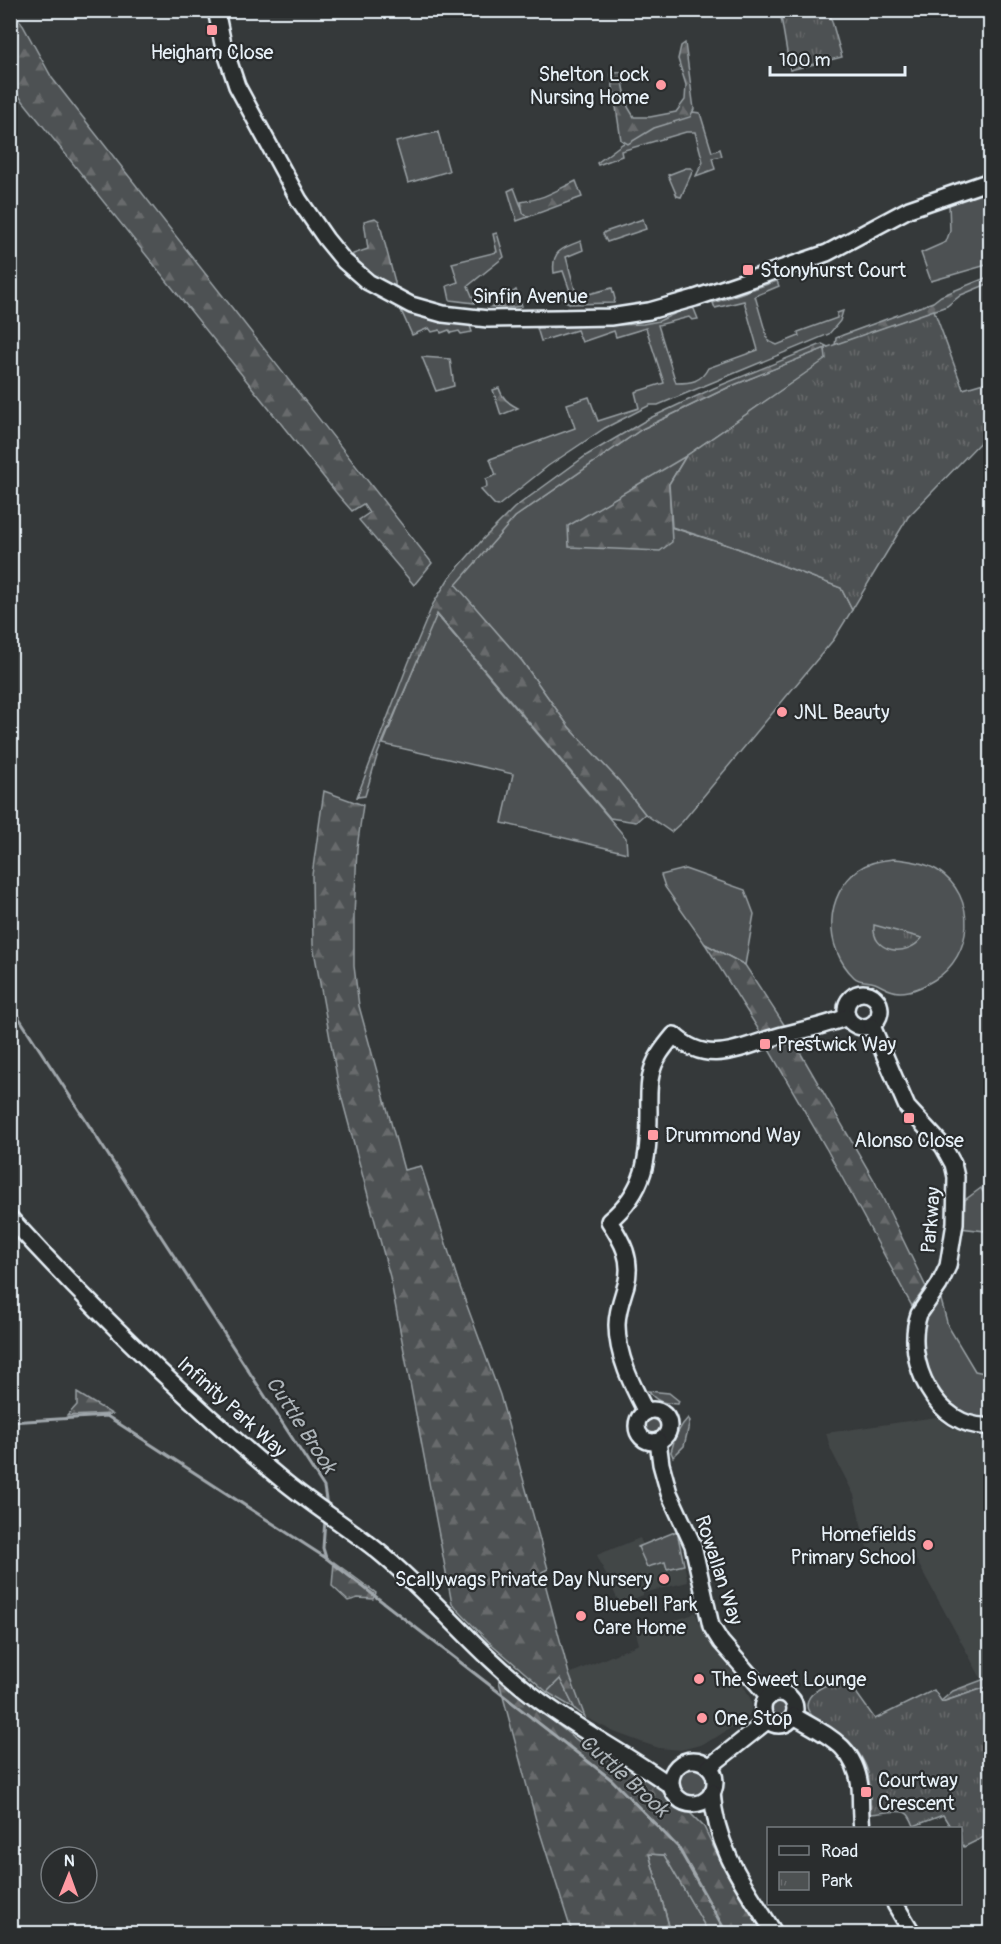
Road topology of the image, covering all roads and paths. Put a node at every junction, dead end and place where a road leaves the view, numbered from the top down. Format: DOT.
graph roads {
  1 [pos="216,10"];
  2 [pos="990,181"];
  3 [pos="847,1017"];
  4 [pos="872,1026"];
  5 [pos="10,1218"];
  6 [pos="646,1412"];
  7 [pos="990,1426"];
  8 [pos="658,1441"];
  9 [pos="769,1697"];
  10 [pos="794,1716"];
  11 [pos="767,1720"];
  12 [pos="639,1763"];
  13 [pos="679,1764"];
  14 [pos="709,1767"];
  15 [pos="671,1786"];
  16 [pos="712,1792"];
  17 [pos="692,1804"];
  18 [pos="862,1827"];
  19 [pos="717,1830"];
  20 [pos="896,1905"];
  21 [pos="775,1934"];
  22 [pos="913,1934"];
  1 -- 2 [label="street, Sinfin Avenue"];
  3 -- 4 [label="street"];
  3 -- 4 [label="street"];
  3 -- 6 [label="street"];
  4 -- 7 [label="street, Parkway"];
  5 -- 12 [label="street, Infinity Park Way"];
  6 -- 8 [label="street"];
  6 -- 8 [label="street"];
  8 -- 9 [label="street, Rowallan Way"];
  9 -- 10 [label="street"];
  9 -- 11 [label="street"];
  10 -- 11 [label="street"];
  10 -- 18 [label="street"];
  11 -- 14 [label="street"];
  12 -- 13 [label="street, Infinity Park Way"];
  12 -- 15 [label="street, Infinity Park Way"];
  13 -- 14 [label="street"];
  13 -- 15 [label="street"];
  14 -- 16 [label="street"];
  15 -- 17 [label="street"];
  16 -- 17 [label="street"];
  16 -- 19 [label="street"];
  17 -- 19 [label="street"];
  19 -- 21 [label="street"];
  20 -- 22 [label="street"];
}
